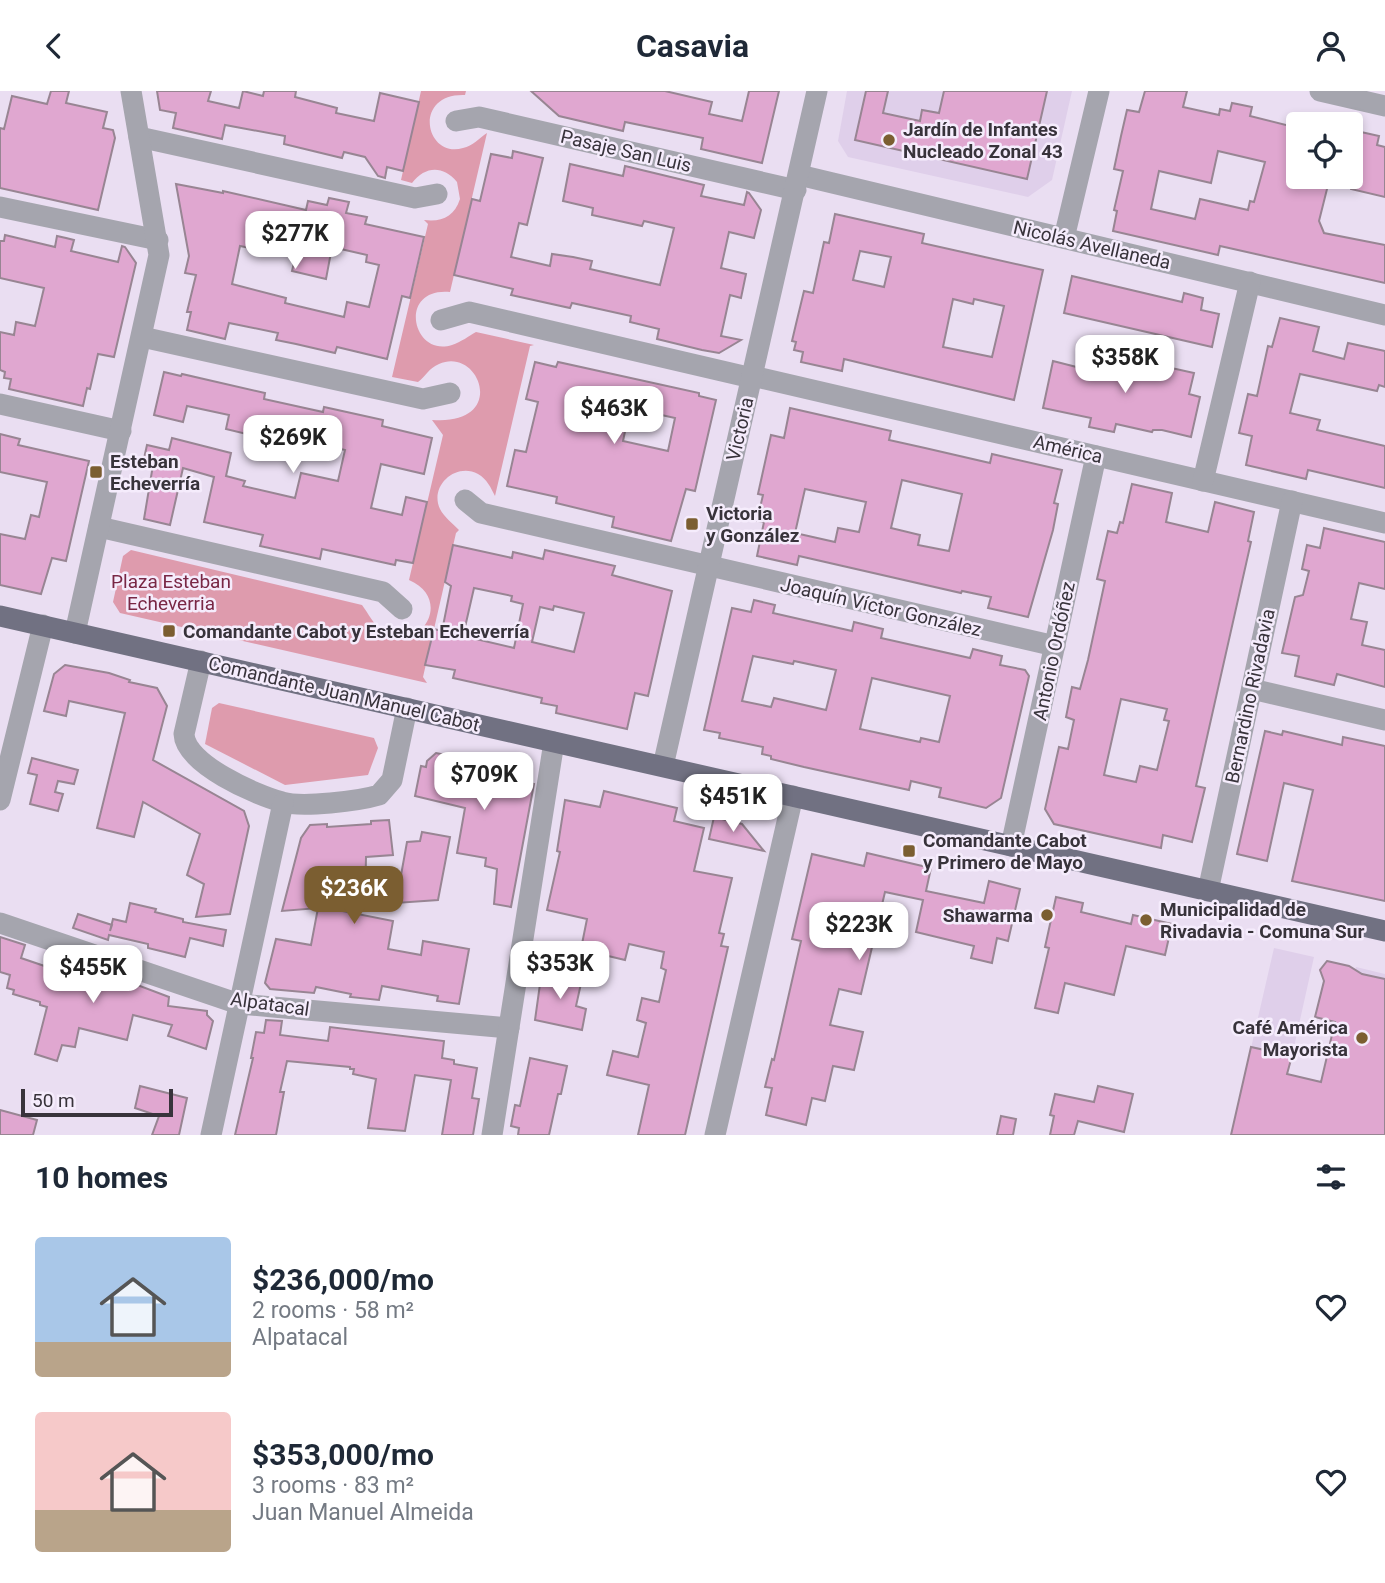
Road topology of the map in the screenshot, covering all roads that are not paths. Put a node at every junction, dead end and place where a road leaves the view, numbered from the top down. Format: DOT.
graph roads {
  1 [pos="131,91"];
  2 [pos="817,91"];
  3 [pos="1099,91"];
  4 [pos="1320,91"];
  5 [pos="1385,106"];
  6 [pos="456,121"];
  7 [pos="139,137"];
  8 [pos="797,182"];
  9 [pos="437,194"];
  10 [pos="0,207"];
  11 [pos="1064,239"];
  12 [pos="158,240"];
  13 [pos="1250,282"];
  14 [pos="1385,315"];
  15 [pos="441,320"];
  16 [pos="142,337"];
  17 [pos="752,377"];
  18 [pos="450,393"];
  19 [pos="0,404"];
  20 [pos="121,432"];
  21 [pos="1096,456"];
  22 [pos="1203,481"];
  23 [pos="465,500"];
  24 [pos="1292,501"];
  25 [pos="1385,523"];
  26 [pos="99,527"];
  27 [pos="708,568"];
  28 [pos="402,609"];
  29 [pos="0,615"];
  30 [pos="43,625"];
  31 [pos="75,633"];
  32 [pos="1055,646"];
  33 [pos="201,661"];
  34 [pos="1252,689"];
  35 [pos="407,708"];
  36 [pos="1385,720"];
  37 [pos="554,742"];
  38 [pos="663,767"];
  39 [pos="793,796"];
  40 [pos="0,800"];
  41 [pos="283,803"];
  42 [pos="1011,846"];
  43 [pos="1208,891"];
  44 [pos="0,923"];
  45 [pos="1385,931"];
  46 [pos="239,1003"];
  47 [pos="509,1028"];
  48 [pos="211,1135"];
  49 [pos="492,1135"];
  50 [pos="715,1135"];
  1 -- 7 [label="street"];
  2 -- 8 [label="street, Victoria"];
  3 -- 11 [label="street"];
  4 -- 5 [label="street"];
  6 -- 8 [label="street, Pasaje San Luis"];
  7 -- 9 [label="street"];
  7 -- 12 [label="street"];
  8 -- 11 [label="street, Nicolás Avellaneda"];
  8 -- 17 [label="street, Victoria"];
  10 -- 12 [label="street"];
  11 -- 13 [label="street, Nicolás Avellaneda"];
  12 -- 16 [label="street"];
  13 -- 14 [label="street, Nicolás Avellaneda"];
  13 -- 22 [label="street"];
  15 -- 17 [label="street, América"];
  16 -- 18 [label="street"];
  16 -- 20 [label="street"];
  17 -- 21 [label="street, América"];
  17 -- 27 [label="street, Victoria"];
  19 -- 20 [label="street"];
  20 -- 26 [label="street"];
  21 -- 22 [label="street, América"];
  21 -- 32 [label="street, Antonio Ordóñez"];
  22 -- 24 [label="street, América"];
  23 -- 27 [label="street, Joaquín Víctor González"];
  24 -- 25 [label="street, América"];
  24 -- 34 [label="street, Bernardino Rivadavia"];
  26 -- 28 [label="street"];
  26 -- 31 [label="street"];
  27 -- 32 [label="street, Joaquín Víctor González"];
  27 -- 38 [label="street, Victoria"];
  29 -- 30 [label="main road, Comandante Juan Manuel Cabot"];
  30 -- 31 [label="main road, Comandante Juan Manuel Cabot"];
  30 -- 40 [label="street"];
  31 -- 33 [label="main road, Comandante Juan Manuel Cabot"];
  32 -- 42 [label="street, Antonio Ordóñez"];
  33 -- 35 [label="main road, Comandante Juan Manuel Cabot"];
  33 -- 41 [label="street"];
  34 -- 36 [label="street"];
  34 -- 43 [label="street, Bernardino Rivadavia"];
  35 -- 37 [label="main road, Comandante Juan Manuel Cabot"];
  35 -- 41 [label="street"];
  37 -- 38 [label="main road, Comandante Juan Manuel Cabot"];
  37 -- 47 [label="street"];
  38 -- 39 [label="main road, Comandante Juan Manuel Cabot"];
  39 -- 42 [label="main road, Comandante Juan Manuel Cabot"];
  39 -- 50 [label="street"];
  41 -- 46 [label="street"];
  42 -- 43 [label="main road, Comandante Juan Manuel Cabot"];
  43 -- 45 [label="main road, Comandante Juan Manuel Cabot"];
  44 -- 46 [label="street, Alpatacal"];
  46 -- 47 [label="street, Alpatacal"];
  46 -- 48 [label="street"];
  47 -- 49 [label="street"];
}
